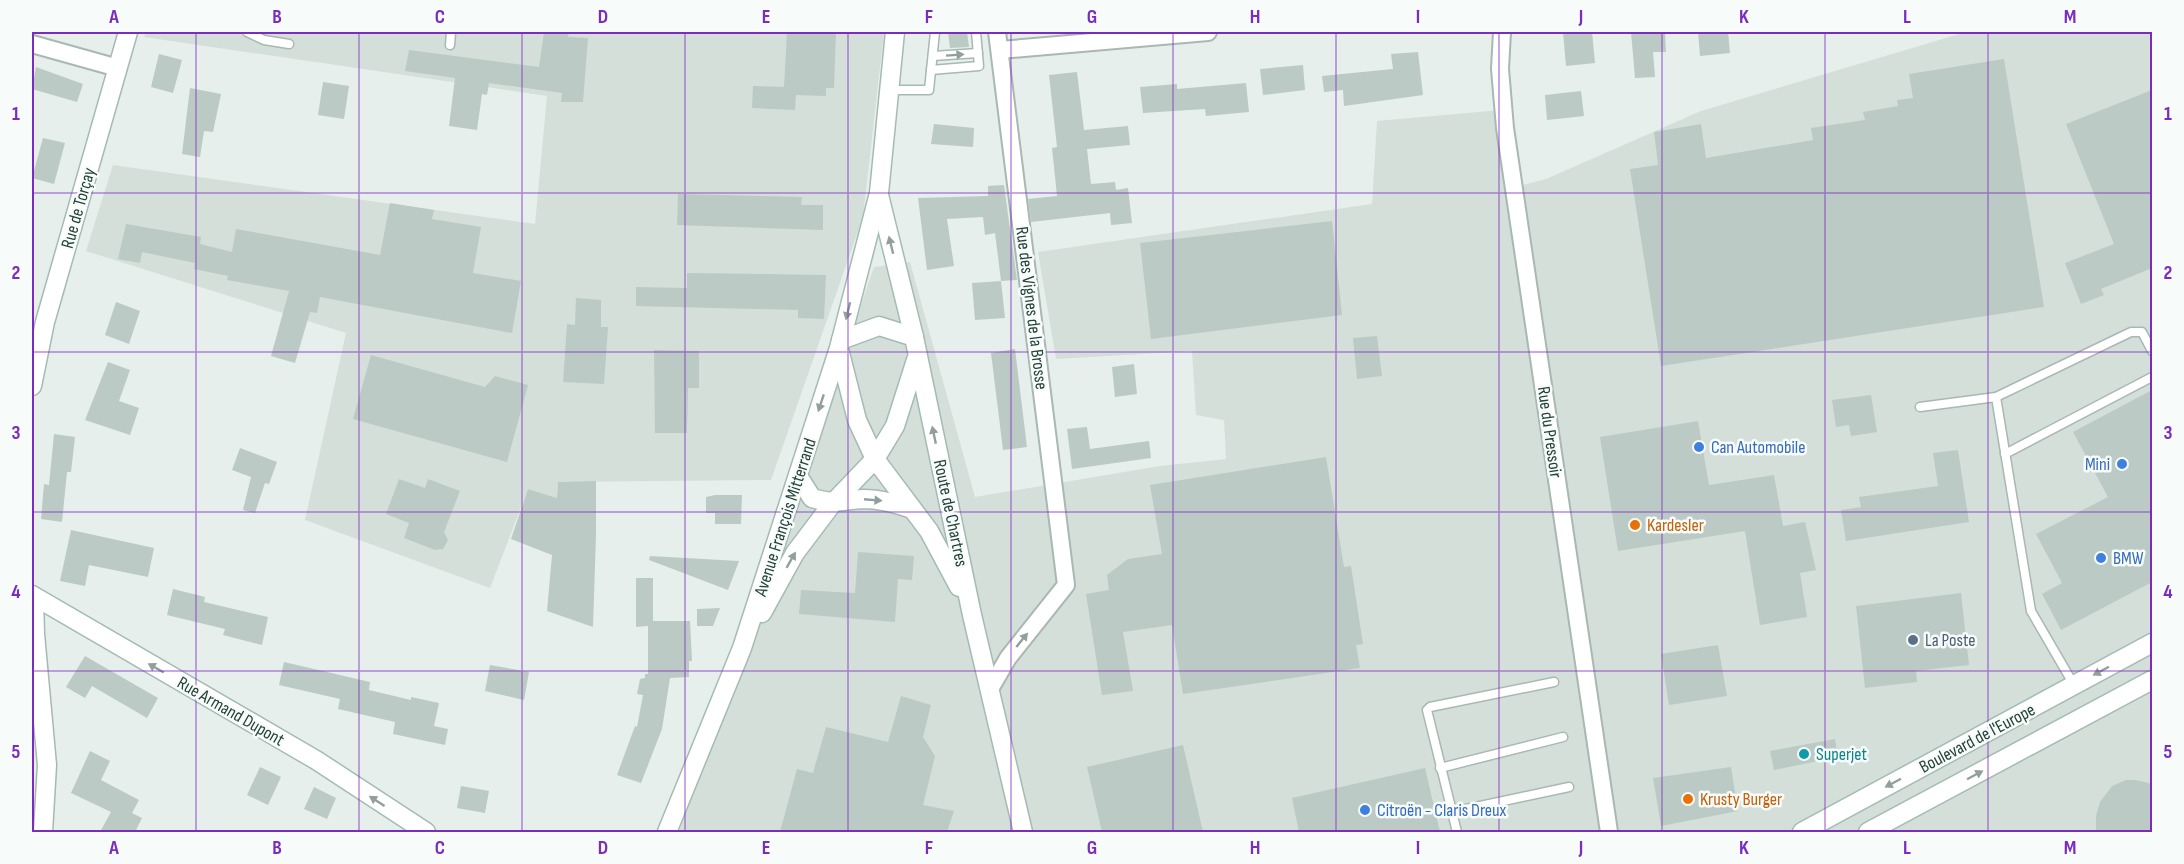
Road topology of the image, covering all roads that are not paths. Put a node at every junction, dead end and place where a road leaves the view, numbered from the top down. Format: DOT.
graph roads {
  1 [pos="128,32"];
  2 [pos="247,32"];
  3 [pos="451,32"];
  4 [pos="895,32"];
  5 [pos="935,32"];
  6 [pos="976,32"];
  7 [pos="997,32"];
  8 [pos="1208,32"];
  9 [pos="1502,32"];
  10 [pos="32,44"];
  11 [pos="289,44"];
  12 [pos="450,45"];
  13 [pos="1000,50"];
  14 [pos="978,53"];
  15 [pos="933,56"];
  16 [pos="118,68"];
  17 [pos="931,70"];
  18 [pos="889,90"];
  19 [pos="879,193"];
  20 [pos="840,344"];
  21 [pos="916,346"];
  22 [pos="2152,351"];
  23 [pos="2152,377"];
  24 [pos="32,386"];
  25 [pos="1996,397"];
  26 [pos="1920,407"];
  27 [pos="2005,454"];
  28 [pos="875,459"];
  29 [pos="798,476"];
  30 [pos="832,504"];
  31 [pos="912,509"];
  32 [pos="33,596"];
  33 [pos="972,615"];
  34 [pos="2152,643"];
  35 [pos="742,648"];
  36 [pos="2152,680"];
  37 [pos="1554,682"];
  38 [pos="2074,685"];
  39 [pos="990,689"];
  40 [pos="1563,737"];
  41 [pos="1440,768"];
  42 [pos="1569,788"];
  43 [pos="1452,812"];
  44 [pos="43,832"];
  45 [pos="426,832"];
  46 [pos="667,832"];
  47 [pos="1023,832"];
  48 [pos="1457,832"];
  49 [pos="1609,832"];
  50 [pos="1802,832"];
  51 [pos="1868,832"];
  1 -- 16 [label="main road, Rue de Torçay"];
  2 -- 11 [label="lane"];
  3 -- 12 [label="lane"];
  4 -- 18 [label="main road"];
  5 -- 15 [label="lane"];
  6 -- 14 [label="lane"];
  7 -- 13 [label="street, Rue des Vignes de la Brosse"];
  8 -- 13 [label="street"];
  9 -- 49 [label="street, Rue du Pressoir"];
  10 -- 16 [label="street"];
  39 -- 13 [label="street, Rue des Vignes de la Brosse, one-way"];
  15 -- 14 [label="lane, one-way"];
  14 -- 17 [label="lane"];
  15 -- 17 [label="lane"];
  16 -- 24 [label="main road, Rue de Torçay"];
  17 -- 18 [label="lane"];
  18 -- 19 [label="main road"];
  19 -- 20 [label="main road, Avenue François Mitterrand, one-way"];
  21 -- 19 [label="main road, Route de Chartres, one-way"];
  20 -- 21 [label="main road"];
  20 -- 28 [label="main road"];
  20 -- 29 [label="main road, Avenue François Mitterrand, one-way"];
  21 -- 28 [label="main road"];
  33 -- 21 [label="main road, Route de Chartres, one-way"];
  22 -- 25 [label="lane"];
  23 -- 27 [label="lane"];
  25 -- 26 [label="lane"];
  25 -- 27 [label="lane"];
  27 -- 38 [label="lane"];
  28 -- 30 [label="main road"];
  28 -- 31 [label="main road"];
  29 -- 30 [label="main road"];
  29 -- 35 [label="main road, Avenue François Mitterrand"];
  30 -- 31 [label="main road, one-way"];
  35 -- 30 [label="main road, one-way"];
  31 -- 33 [label="main road"];
  32 -- 44 [label="main road"];
  45 -- 32 [label="main road, Rue Armand Dupont, one-way"];
  33 -- 39 [label="main road, Route de Chartres"];
  34 -- 38 [label="main road, Boulevard de l'Europe, one-way"];
  35 -- 46 [label="main road, Avenue François Mitterrand"];
  51 -- 36 [label="main road, Boulevard de l'Europe, one-way"];
  37 -- 41 [label="lane"];
  38 -- 50 [label="main road, Boulevard de l'Europe, one-way"];
  39 -- 47 [label="main road, Route de Chartres"];
  40 -- 41 [label="lane"];
  41 -- 43 [label="lane"];
  42 -- 43 [label="lane"];
  43 -- 48 [label="lane"];
}
